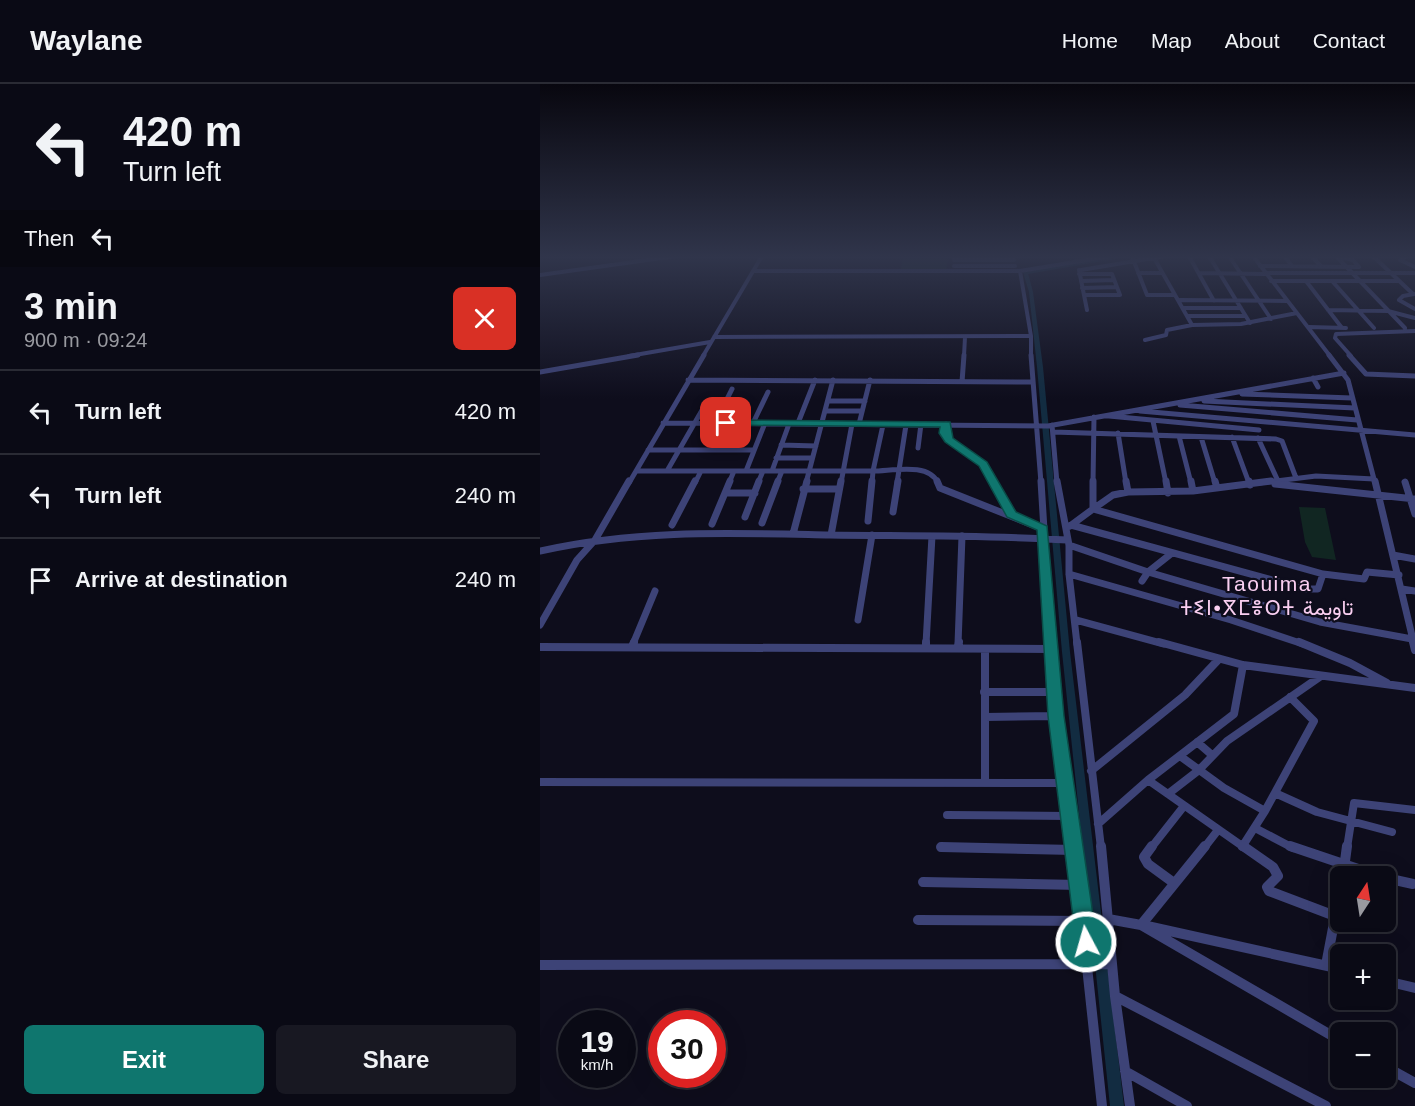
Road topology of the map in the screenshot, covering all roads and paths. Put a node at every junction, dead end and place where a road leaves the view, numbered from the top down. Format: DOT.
graph roads {
  1 [pos="733,304"];
  2 [pos="1025,304"];
  3 [pos="1086,304"];
  4 [pos="1181,304"];
  5 [pos="1238,304"];
  6 [pos="1260,304"];
  7 [pos="1289,304"];
  8 [pos="1323,304"];
  9 [pos="1352,304"];
  10 [pos="1381,304"];
  11 [pos="1404,304"];
  12 [pos="1409,307"];
  13 [pos="1183,308"];
  14 [pos="1241,308"];
  15 [pos="1415,309"];
  16 [pos="1087,310"];
  17 [pos="1328,310"];
  18 [pos="1358,310"];
  19 [pos="1388,311"];
  20 [pos="1395,312"];
  21 [pos="1297,313"];
  22 [pos="1188,316"];
  23 [pos="1245,316"];
  24 [pos="1415,318"];
  25 [pos="1271,319"];
  26 [pos="1250,323"];
  27 [pos="1192,325"];
  28 [pos="1309,327"];
  29 [pos="1342,328"];
  30 [pos="1374,328"];
  31 [pos="1405,328"];
  32 [pos="1415,329"];
  33 [pos="1031,336"];
  34 [pos="965,337"];
  35 [pos="712,339"];
  36 [pos="1145,340"];
  37 [pos="540,372"];
  38 [pos="1344,373"];
  39 [pos="1415,376"];
  40 [pos="1313,378"];
  41 [pos="688,380"];
  42 [pos="815,380"];
  43 [pos="833,380"];
  44 [pos="870,380"];
  45 [pos="962,382"];
  46 [pos="1032,382"];
  47 [pos="1318,387"];
  48 [pos="732,389"];
  49 [pos="768,392"];
  50 [pos="1227,394"];
  51 [pos="1299,396"];
  52 [pos="1352,398"];
  53 [pos="828,400"];
  54 [pos="1190,400"];
  55 [pos="865,401"];
  56 [pos="1262,403"];
  57 [pos="1169,404"];
  58 [pos="705,405"];
  59 [pos="1302,405"];
  60 [pos="1355,408"];
  61 [pos="1129,410"];
  62 [pos="1241,410"];
  63 [pos="825,411"];
  64 [pos="862,411"];
  65 [pos="1265,412"];
  66 [pos="1184,415"];
  67 [pos="1305,415"];
  68 [pos="1097,416"];
  69 [pos="1244,420"];
  70 [pos="1357,420"];
  71 [pos="1153,421"];
  72 [pos="663,423"];
  73 [pos="694,423"];
  74 [pos="716,423"];
  75 [pos="726,423"];
  76 [pos="753,423"];
  77 [pos="765,423"];
  78 [pos="789,423"];
  79 [pos="798,423"];
  80 [pos="822,424"];
  81 [pos="856,424"];
  82 [pos="883,424"];
  83 [pos="921,424"];
  84 [pos="946,424"];
  85 [pos="1186,424"];
  86 [pos="906,425"];
  87 [pos="1307,425"];
  88 [pos="1037,426"];
  89 [pos="1051,428"];
  90 [pos="1245,429"];
  91 [pos="1259,430"];
  92 [pos="1361,430"];
  93 [pos="1093,432"];
  94 [pos="1118,433"];
  95 [pos="1156,435"];
  96 [pos="1415,435"];
  97 [pos="1179,436"];
  98 [pos="1201,437"];
  99 [pos="1232,437"];
  100 [pos="1248,438"];
  101 [pos="1258,438"];
  102 [pos="781,445"];
  103 [pos="816,446"];
  104 [pos="918,448"];
  105 [pos="648,450"];
  106 [pos="679,450"];
  107 [pos="712,450"];
  108 [pos="754,450"];
  109 [pos="776,458"];
  110 [pos="812,458"];
  111 [pos="842,470"];
  112 [pos="900,470"];
  113 [pos="636,471"];
  114 [pos="667,471"];
  115 [pos="701,471"];
  116 [pos="734,471"];
  117 [pos="746,471"];
  118 [pos="763,471"];
  119 [pos="772,471"];
  120 [pos="782,471"];
  121 [pos="808,471"];
  122 [pos="873,471"];
  123 [pos="1296,478"];
  124 [pos="1374,479"];
  125 [pos="1278,481"];
  126 [pos="1405,482"];
  127 [pos="1263,483"];
  128 [pos="1250,485"];
  129 [pos="1217,488"];
  130 [pos="803,489"];
  131 [pos="838,489"];
  132 [pos="1193,490"];
  133 [pos="1128,492"];
  134 [pos="725,493"];
  135 [pos="755,493"];
  136 [pos="1168,493"];
  137 [pos="1378,496"];
  138 [pos="1412,499"];
  139 [pos="1093,508"];
  140 [pos="893,512"];
  141 [pos="1011,514"];
  142 [pos="1415,514"];
  143 [pos="746,517"];
  144 [pos="868,520"];
  145 [pos="762,523"];
  146 [pos="712,524"];
  147 [pos="672,525"];
  148 [pos="1069,527"];
  149 [pos="1043,529"];
  150 [pos="793,534"];
  151 [pos="831,535"];
  152 [pos="872,535"];
  153 [pos="932,536"];
  154 [pos="962,536"];
  155 [pos="1047,539"];
  156 [pos="595,540"];
  157 [pos="1065,542"];
  158 [pos="540,551"];
  159 [pos="1172,553"];
  160 [pos="1393,555"];
  161 [pos="1415,559"];
  162 [pos="1148,572"];
  163 [pos="1069,574"];
  164 [pos="1323,574"];
  165 [pos="1399,575"];
  166 [pos="1142,581"];
  167 [pos="1402,589"];
  168 [pos="655,591"];
  169 [pos="1415,591"];
  170 [pos="858,620"];
  171 [pos="1076,620"];
  172 [pos="540,625"];
  173 [pos="1413,629"];
  174 [pos="1412,639"];
  175 [pos="632,647"];
  176 [pos="926,647"];
  177 [pos="540,648"];
  178 [pos="958,648"];
  179 [pos="985,649"];
  180 [pos="1050,649"];
  181 [pos="1415,651"];
  182 [pos="1219,659"];
  183 [pos="1243,665"];
  184 [pos="1321,676"];
  185 [pos="1390,684"];
  186 [pos="1415,688"];
  187 [pos="984,692"];
  188 [pos="1055,692"];
  189 [pos="1290,697"];
  190 [pos="1056,716"];
  191 [pos="985,717"];
  192 [pos="1197,742"];
  193 [pos="1212,755"];
  194 [pos="1180,756"];
  195 [pos="1199,770"];
  196 [pos="1091,771"];
  197 [pos="1148,780"];
  198 [pos="540,782"];
  199 [pos="985,782"];
  200 [pos="1064,783"];
  201 [pos="1168,794"];
  202 [pos="1275,794"];
  203 [pos="1184,806"];
  204 [pos="1415,810"];
  205 [pos="1265,812"];
  206 [pos="947,814"];
  207 [pos="1070,816"];
  208 [pos="1350,822"];
  209 [pos="1098,824"];
  210 [pos="1255,828"];
  211 [pos="1218,830"];
  212 [pos="1392,832"];
  213 [pos="941,847"];
  214 [pos="1242,847"];
  215 [pos="1074,850"];
  216 [pos="1332,866"];
  217 [pos="1344,866"];
  218 [pos="1396,880"];
  219 [pos="923,882"];
  220 [pos="1174,884"];
  221 [pos="1413,884"];
  222 [pos="1080,885"];
  223 [pos="1330,914"];
  224 [pos="1108,919"];
  225 [pos="918,920"];
  226 [pos="1084,921"];
  227 [pos="1141,925"];
  228 [pos="1332,932"];
  229 [pos="1089,964"];
  230 [pos="1112,964"];
  231 [pos="540,965"];
  232 [pos="1326,965"];
  233 [pos="1330,966"];
  234 [pos="1396,983"];
  235 [pos="1415,988"];
  236 [pos="1115,996"];
  237 [pos="1330,1035"];
  238 [pos="1125,1071"];
  239 [pos="1396,1073"];
  240 [pos="1415,1083"];
  241 [pos="1102,1106"];
  242 [pos="1130,1106"];
  243 [pos="1187,1106"];
  244 [pos="1326,1106"];
  1 -- 35 [label="street"];
  2 -- 33 [label="street"];
  3 -- 16 [label="street"];
  4 -- 13 [label="street"];
  5 -- 14 [label="street"];
  6 -- 25 [label="street"];
  7 -- 21 [label="street"];
  8 -- 17 [label="street"];
  9 -- 18 [label="street"];
  10 -- 19 [label="street"];
  11 -- 12 [label="street"];
  12 -- 15 [label="street"];
  12 -- 20 [label="street"];
  13 -- 14 [label="street"];
  13 -- 22 [label="street"];
  14 -- 23 [label="street"];
  17 -- 18 [label="street"];
  17 -- 29 [label="street"];
  18 -- 19 [label="street"];
  18 -- 30 [label="street"];
  19 -- 20 [label="street"];
  19 -- 31 [label="street"];
  20 -- 24 [label="street"];
  21 -- 25 [label="street"];
  21 -- 28 [label="street"];
  22 -- 23 [label="street"];
  22 -- 27 [label="street"];
  23 -- 26 [label="street"];
  25 -- 26 [label="street"];
  26 -- 27 [label="street"];
  27 -- 36 [label="street"];
  28 -- 29 [label="street"];
  28 -- 38 [label="street"];
  29 -- 30 [label="street"];
  30 -- 31 [label="street"];
  31 -- 32 [label="street"];
  32 -- 39 [label="street"];
  33 -- 34 [label="street"];
  33 -- 46 [label="street"];
  34 -- 35 [label="street"];
  34 -- 45 [label="street"];
  35 -- 37 [label="street"];
  35 -- 41 [label="street"];
  38 -- 40 [label="street"];
  38 -- 52 [label="street"];
  40 -- 47 [label="street"];
  40 -- 50 [label="street"];
  41 -- 42 [label="street"];
  41 -- 72 [label="street"];
  42 -- 43 [label="street"];
  42 -- 79 [label="street"];
  43 -- 44 [label="street"];
  43 -- 53 [label="street"];
  44 -- 45 [label="street"];
  44 -- 55 [label="street"];
  45 -- 46 [label="street"];
  46 -- 88 [label="street"];
  48 -- 74 [label="street"];
  49 -- 76 [label="street"];
  50 -- 51 [label="street"];
  50 -- 54 [label="street"];
  51 -- 52 [label="street"];
  51 -- 59 [label="street"];
  52 -- 60 [label="street"];
  53 -- 55 [label="street"];
  53 -- 63 [label="street"];
  54 -- 56 [label="street"];
  54 -- 57 [label="street"];
  55 -- 64 [label="street"];
  56 -- 59 [label="street"];
  56 -- 65 [label="street"];
  57 -- 61 [label="street"];
  57 -- 62 [label="street"];
  58 -- 73 [label="street"];
  59 -- 60 [label="street"];
  59 -- 67 [label="street"];
  60 -- 70 [label="street"];
  61 -- 66 [label="street"];
  61 -- 68 [label="street"];
  62 -- 65 [label="street"];
  62 -- 69 [label="street"];
  63 -- 64 [label="street"];
  63 -- 80 [label="street"];
  64 -- 81 [label="street"];
  65 -- 67 [label="street"];
  66 -- 69 [label="street"];
  66 -- 85 [label="street"];
  67 -- 70 [label="street"];
  67 -- 87 [label="street"];
  68 -- 71 [label="street"];
  68 -- 89 [label="street"];
  68 -- 93 [label="street"];
  69 -- 87 [label="street"];
  69 -- 90 [label="street"];
  70 -- 92 [label="street"];
  71 -- 85 [label="street"];
  71 -- 95 [label="street"];
  72 -- 73 [label="street"];
  72 -- 105 [label="street"];
  73 -- 74 [label="street"];
  73 -- 106 [label="street"];
  74 -- 75 [label="street"];
  75 -- 76 [label="street"];
  75 -- 107 [label="street"];
  76 -- 77 [label="street"];
  77 -- 78 [label="street"];
  77 -- 108 [label="street"];
  78 -- 79 [label="street"];
  78 -- 102 [label="street"];
  79 -- 80 [label="street"];
  80 -- 81 [label="street"];
  80 -- 103 [label="street"];
  81 -- 82 [label="street"];
  81 -- 111 [label="street"];
  82 -- 86 [label="street"];
  82 -- 122 [label="street"];
  83 -- 84 [label="street"];
  83 -- 86 [label="street"];
  83 -- 104 [label="street"];
  84 -- 88 [label="street"];
  84 -- 141 [label="street"];
  85 -- 90 [label="street"];
  86 -- 112 [label="street"];
  87 -- 92 [label="street"];
  88 -- 89 [label="street"];
  88 -- 149 [label="street"];
  89 -- 93 [label="street"];
  89 -- 148 [label="street"];
  90 -- 91 [label="street"];
  90 -- 100 [label="street"];
  92 -- 96 [label="street"];
  92 -- 124 [label="street"];
  93 -- 94 [label="street"];
  93 -- 139 [label="street"];
  94 -- 95 [label="street"];
  94 -- 133 [label="street"];
  95 -- 97 [label="street"];
  95 -- 136 [label="street"];
  97 -- 98 [label="street"];
  97 -- 132 [label="street"];
  98 -- 99 [label="street"];
  98 -- 129 [label="street"];
  99 -- 100 [label="street"];
  99 -- 128 [label="street"];
  100 -- 101 [label="street"];
  101 -- 123 [label="street"];
  101 -- 125 [label="street"];
  102 -- 103 [label="street"];
  102 -- 109 [label="street"];
  103 -- 110 [label="street"];
  105 -- 106 [label="street"];
  105 -- 113 [label="street"];
  106 -- 107 [label="street"];
  106 -- 114 [label="street"];
  107 -- 108 [label="street"];
  108 -- 117 [label="street"];
  109 -- 110 [label="street"];
  109 -- 119 [label="street"];
  110 -- 121 [label="street"];
  111 -- 121 [label="street"];
  111 -- 122 [label="street"];
  111 -- 131 [label="street"];
  112 -- 122 [label="street"];
  112 -- 140 [label="street"];
  112 -- 141 [label="street"];
  113 -- 114 [label="street"];
  113 -- 156 [label="street"];
  114 -- 115 [label="street"];
  115 -- 116 [label="street"];
  115 -- 147 [label="street"];
  116 -- 117 [label="street"];
  116 -- 134 [label="street"];
  117 -- 118 [label="street"];
  118 -- 119 [label="street"];
  118 -- 135 [label="street"];
  119 -- 120 [label="street"];
  120 -- 121 [label="street"];
  120 -- 145 [label="street"];
  121 -- 130 [label="street"];
  122 -- 144 [label="street"];
  123 -- 124 [label="street"];
  123 -- 125 [label="street"];
  124 -- 137 [label="street"];
  125 -- 127 [label="street"];
  126 -- 138 [label="street"];
  127 -- 128 [label="street"];
  127 -- 137 [label="street"];
  128 -- 129 [label="street"];
  129 -- 132 [label="street"];
  130 -- 131 [label="street"];
  130 -- 150 [label="street"];
  131 -- 151 [label="street"];
  132 -- 136 [label="street"];
  133 -- 136 [label="street"];
  133 -- 139 [label="street"];
  134 -- 135 [label="street"];
  134 -- 146 [label="street"];
  135 -- 143 [label="street"];
  137 -- 138 [label="street"];
  137 -- 160 [label="street"];
  138 -- 142 [label="street"];
  139 -- 148 [label="street"];
  139 -- 164 [label="street"];
  141 -- 149 [label="street"];
  148 -- 157 [label="street"];
  148 -- 159 [label="street"];
  149 -- 155 [label="street"];
  150 -- 151 [label="street"];
  150 -- 156 [label="street"];
  151 -- 152 [label="street"];
  152 -- 153 [label="street"];
  152 -- 170 [label="street"];
  153 -- 154 [label="street"];
  153 -- 176 [label="street"];
  154 -- 155 [label="street"];
  154 -- 178 [label="street"];
  155 -- 157 [label="street"];
  155 -- 180 [label="street"];
  156 -- 158 [label="street"];
  156 -- 172 [label="street"];
  157 -- 162 [label="street"];
  157 -- 163 [label="street"];
  159 -- 162 [label="street"];
  159 -- 164 [label="street"];
  160 -- 161 [label="street"];
  160 -- 165 [label="street"];
  162 -- 166 [label="street"];
  162 -- 174 [label="street"];
  163 -- 171 [label="street"];
  163 -- 185 [label="street"];
  164 -- 165 [label="street"];
  165 -- 167 [label="street"];
  167 -- 169 [label="street"];
  167 -- 173 [label="street"];
  168 -- 175 [label="street"];
  171 -- 182 [label="street"];
  171 -- 196 [label="street"];
  173 -- 174 [label="street"];
  174 -- 181 [label="street"];
  175 -- 176 [label="street"];
  175 -- 177 [label="street"];
  176 -- 178 [label="street"];
  178 -- 179 [label="street"];
  179 -- 180 [label="street"];
  179 -- 187 [label="street"];
  180 -- 188 [label="street"];
  182 -- 183 [label="street"];
  182 -- 196 [label="street"];
  183 -- 184 [label="street"];
  183 -- 192 [label="street"];
  184 -- 185 [label="street"];
  184 -- 189 [label="street"];
  185 -- 186 [label="street"];
  187 -- 188 [label="street"];
  187 -- 191 [label="street"];
  188 -- 190 [label="street"];
  189 -- 193 [label="street"];
  189 -- 202 [label="street"];
  190 -- 191 [label="street"];
  190 -- 200 [label="street"];
  191 -- 199 [label="street"];
  192 -- 193 [label="street"];
  192 -- 194 [label="street"];
  193 -- 195 [label="street"];
  194 -- 195 [label="street"];
  194 -- 197 [label="street"];
  195 -- 201 [label="street"];
  195 -- 205 [label="street"];
  196 -- 209 [label="street"];
  197 -- 201 [label="street"];
  197 -- 209 [label="street"];
  198 -- 199 [label="street"];
  199 -- 200 [label="street"];
  200 -- 207 [label="street"];
  201 -- 203 [label="street"];
  202 -- 205 [label="street"];
  202 -- 208 [label="street"];
  203 -- 211 [label="street"];
  203 -- 220 [label="street"];
  204 -- 208 [label="street"];
  205 -- 210 [label="street"];
  206 -- 207 [label="street"];
  207 -- 215 [label="street"];
  208 -- 212 [label="street"];
  208 -- 217 [label="street"];
  209 -- 224 [label="street"];
  210 -- 214 [label="street"];
  210 -- 216 [label="street"];
  211 -- 214 [label="street"];
  211 -- 220 [label="street"];
  213 -- 215 [label="street"];
  214 -- 223 [label="street"];
  215 -- 222 [label="street"];
  218 -- 221 [label="street"];
  219 -- 222 [label="street"];
  220 -- 227 [label="street"];
  222 -- 226 [label="street"];
  224 -- 227 [label="street"];
  224 -- 230 [label="street"];
  225 -- 226 [label="street"];
  226 -- 229 [label="street"];
  227 -- 232 [label="street"];
  227 -- 237 [label="street"];
  228 -- 232 [label="street"];
  229 -- 230 [label="street"];
  229 -- 231 [label="street"];
  229 -- 241 [label="street"];
  230 -- 236 [label="street"];
  232 -- 233 [label="street"];
  234 -- 235 [label="street"];
  236 -- 238 [label="street"];
  236 -- 244 [label="street"];
  238 -- 242 [label="street"];
  238 -- 243 [label="street"];
  239 -- 240 [label="street"];
}
